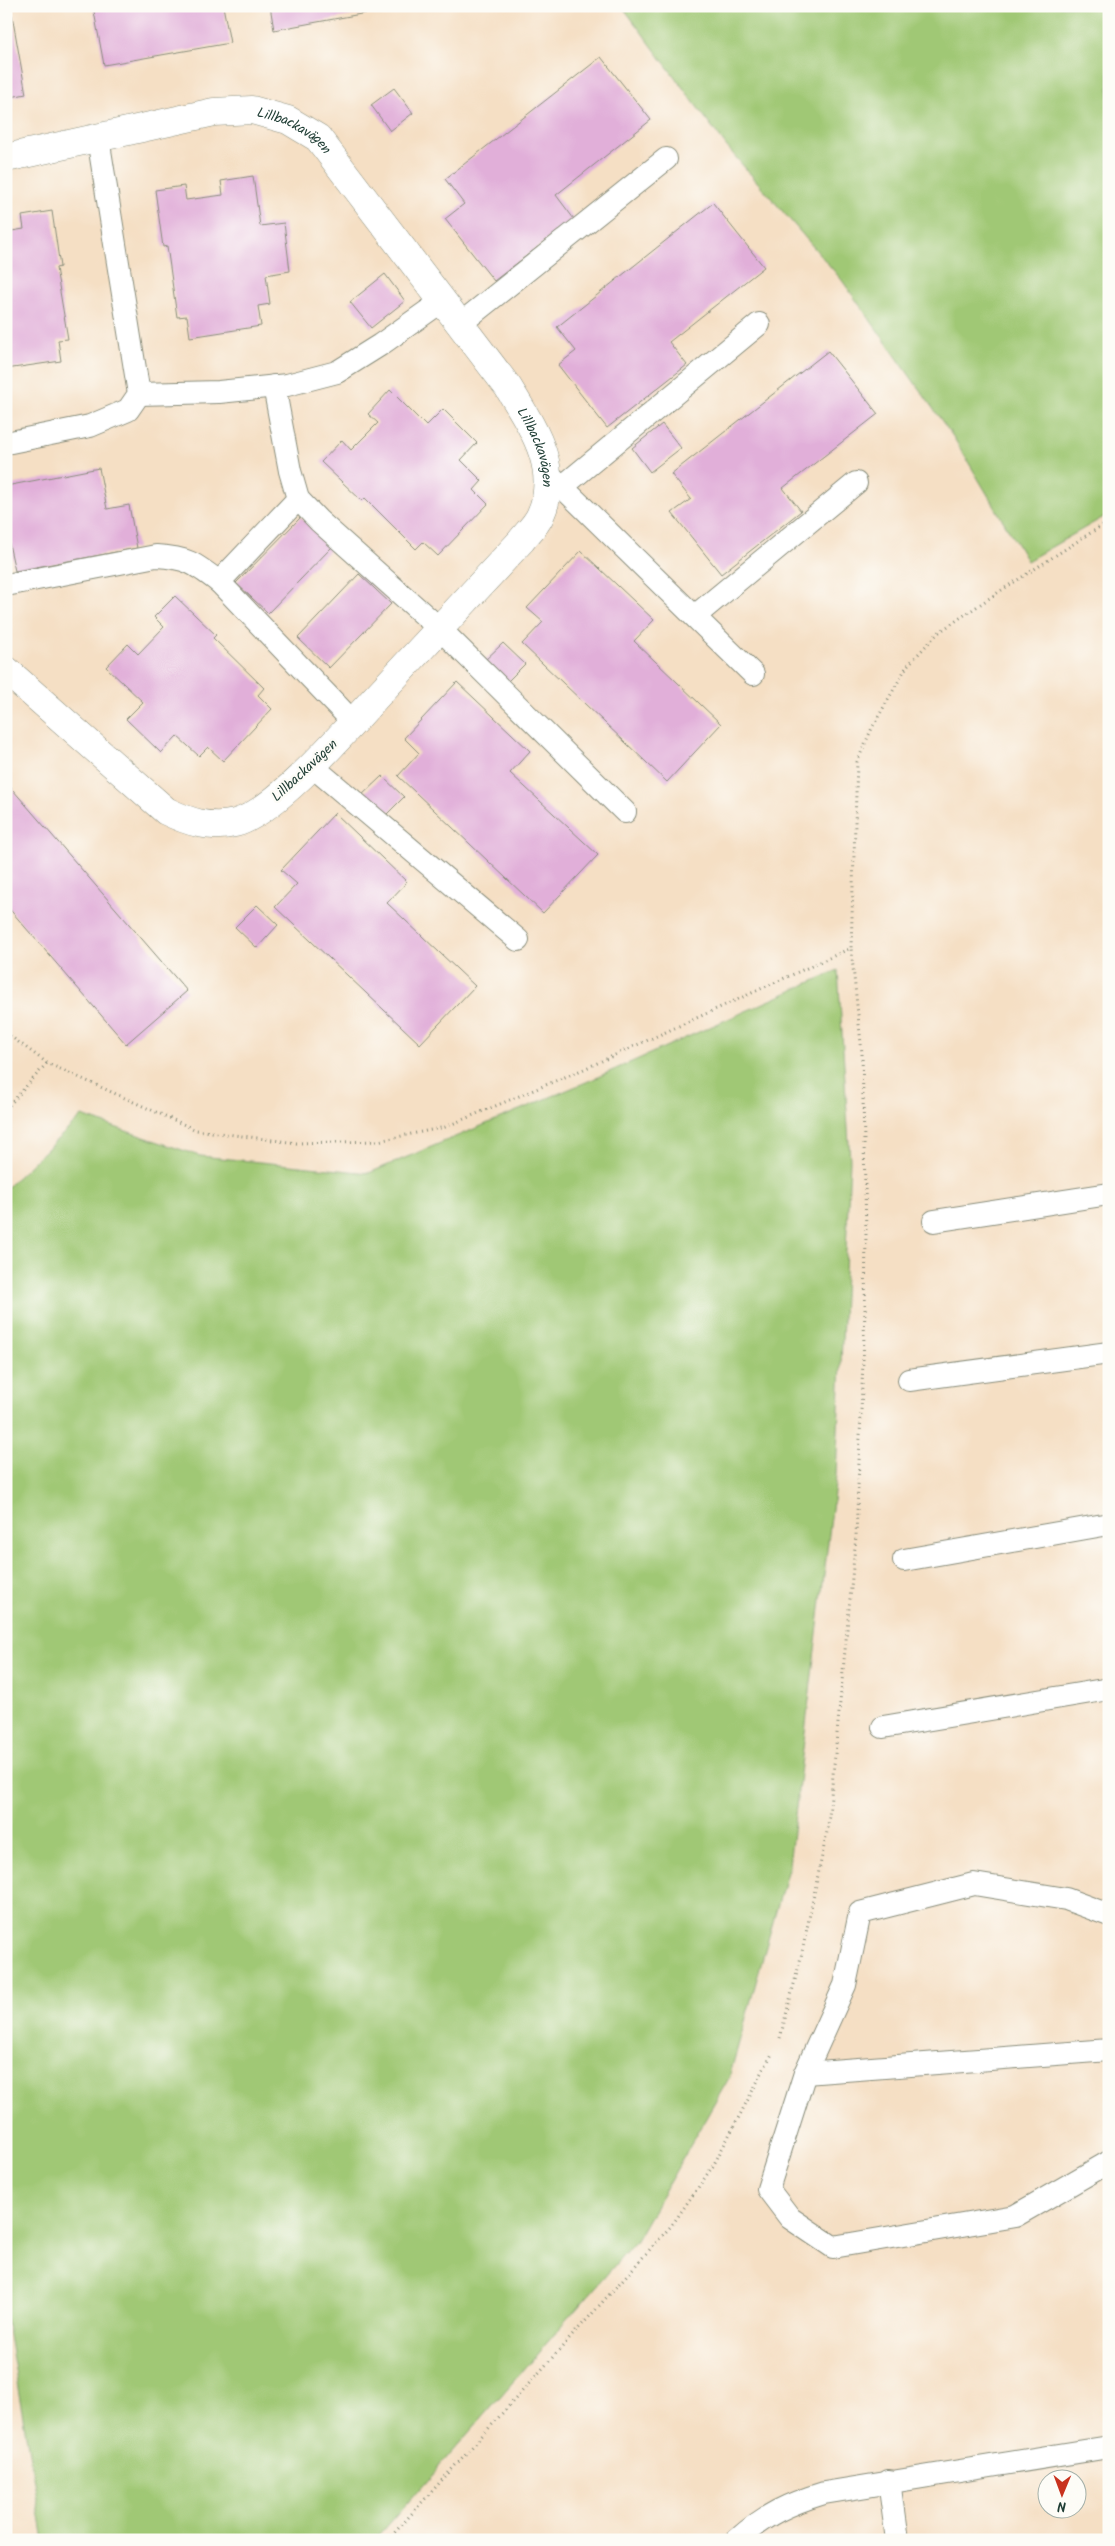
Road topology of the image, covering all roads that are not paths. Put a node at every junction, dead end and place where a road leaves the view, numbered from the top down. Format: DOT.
graph roads {
  1 [pos="98,138"];
  2 [pos="6,158"];
  3 [pos="666,159"];
  4 [pos="442,301"];
  5 [pos="460,324"];
  6 [pos="759,324"];
  7 [pos="274,386"];
  8 [pos="139,394"];
  9 [pos="6,443"];
  10 [pos="556,480"];
  11 [pos="856,483"];
  12 [pos="298,499"];
  13 [pos="219,582"];
  14 [pos="6,585"];
  15 [pos="695,616"];
  16 [pos="440,629"];
  17 [pos="6,670"];
  18 [pos="753,674"];
  19 [pos="353,722"];
  20 [pos="312,766"];
  21 [pos="625,812"];
  22 [pos="518,940"];
  23 [pos="1109,1194"];
  24 [pos="934,1221"];
  25 [pos="1109,1353"];
  26 [pos="909,1380"];
  27 [pos="1109,1524"];
  28 [pos="904,1560"];
  29 [pos="1109,1689"];
  30 [pos="883,1727"];
  31 [pos="1109,1915"];
  32 [pos="1109,2050"];
  33 [pos="805,2073"];
  34 [pos="1109,2162"];
  35 [pos="1109,2447"];
  36 [pos="889,2481"];
  37 [pos="737,2540"];
  38 [pos="896,2540"];
  1 -- 2 [label="street, Lillbackavägen"];
  1 -- 4 [label="street, Lillbackavägen"];
  1 -- 8 [label="lane"];
  3 -- 5 [label="lane"];
  4 -- 5 [label="street, Lillbackavägen"];
  4 -- 7 [label="lane"];
  5 -- 10 [label="street, Lillbackavägen"];
  6 -- 10 [label="lane"];
  7 -- 8 [label="lane"];
  7 -- 12 [label="lane"];
  8 -- 9 [label="lane"];
  10 -- 15 [label="lane"];
  10 -- 16 [label="street, Lillbackavägen"];
  11 -- 15 [label="lane"];
  12 -- 13 [label="lane"];
  12 -- 16 [label="lane"];
  13 -- 14 [label="lane"];
  13 -- 19 [label="lane"];
  15 -- 18 [label="lane"];
  16 -- 19 [label="street, Lillbackavägen"];
  16 -- 21 [label="lane"];
  17 -- 20 [label="street, Lillbackavägen"];
  19 -- 20 [label="street, Lillbackavägen"];
  20 -- 22 [label="lane"];
  23 -- 24 [label="lane"];
  25 -- 26 [label="lane"];
  27 -- 28 [label="lane"];
  29 -- 30 [label="lane"];
  31 -- 33 [label="lane"];
  32 -- 33 [label="lane"];
  33 -- 34 [label="lane"];
  35 -- 36 [label="lane"];
  36 -- 37 [label="lane"];
  36 -- 38 [label="lane"];
}
